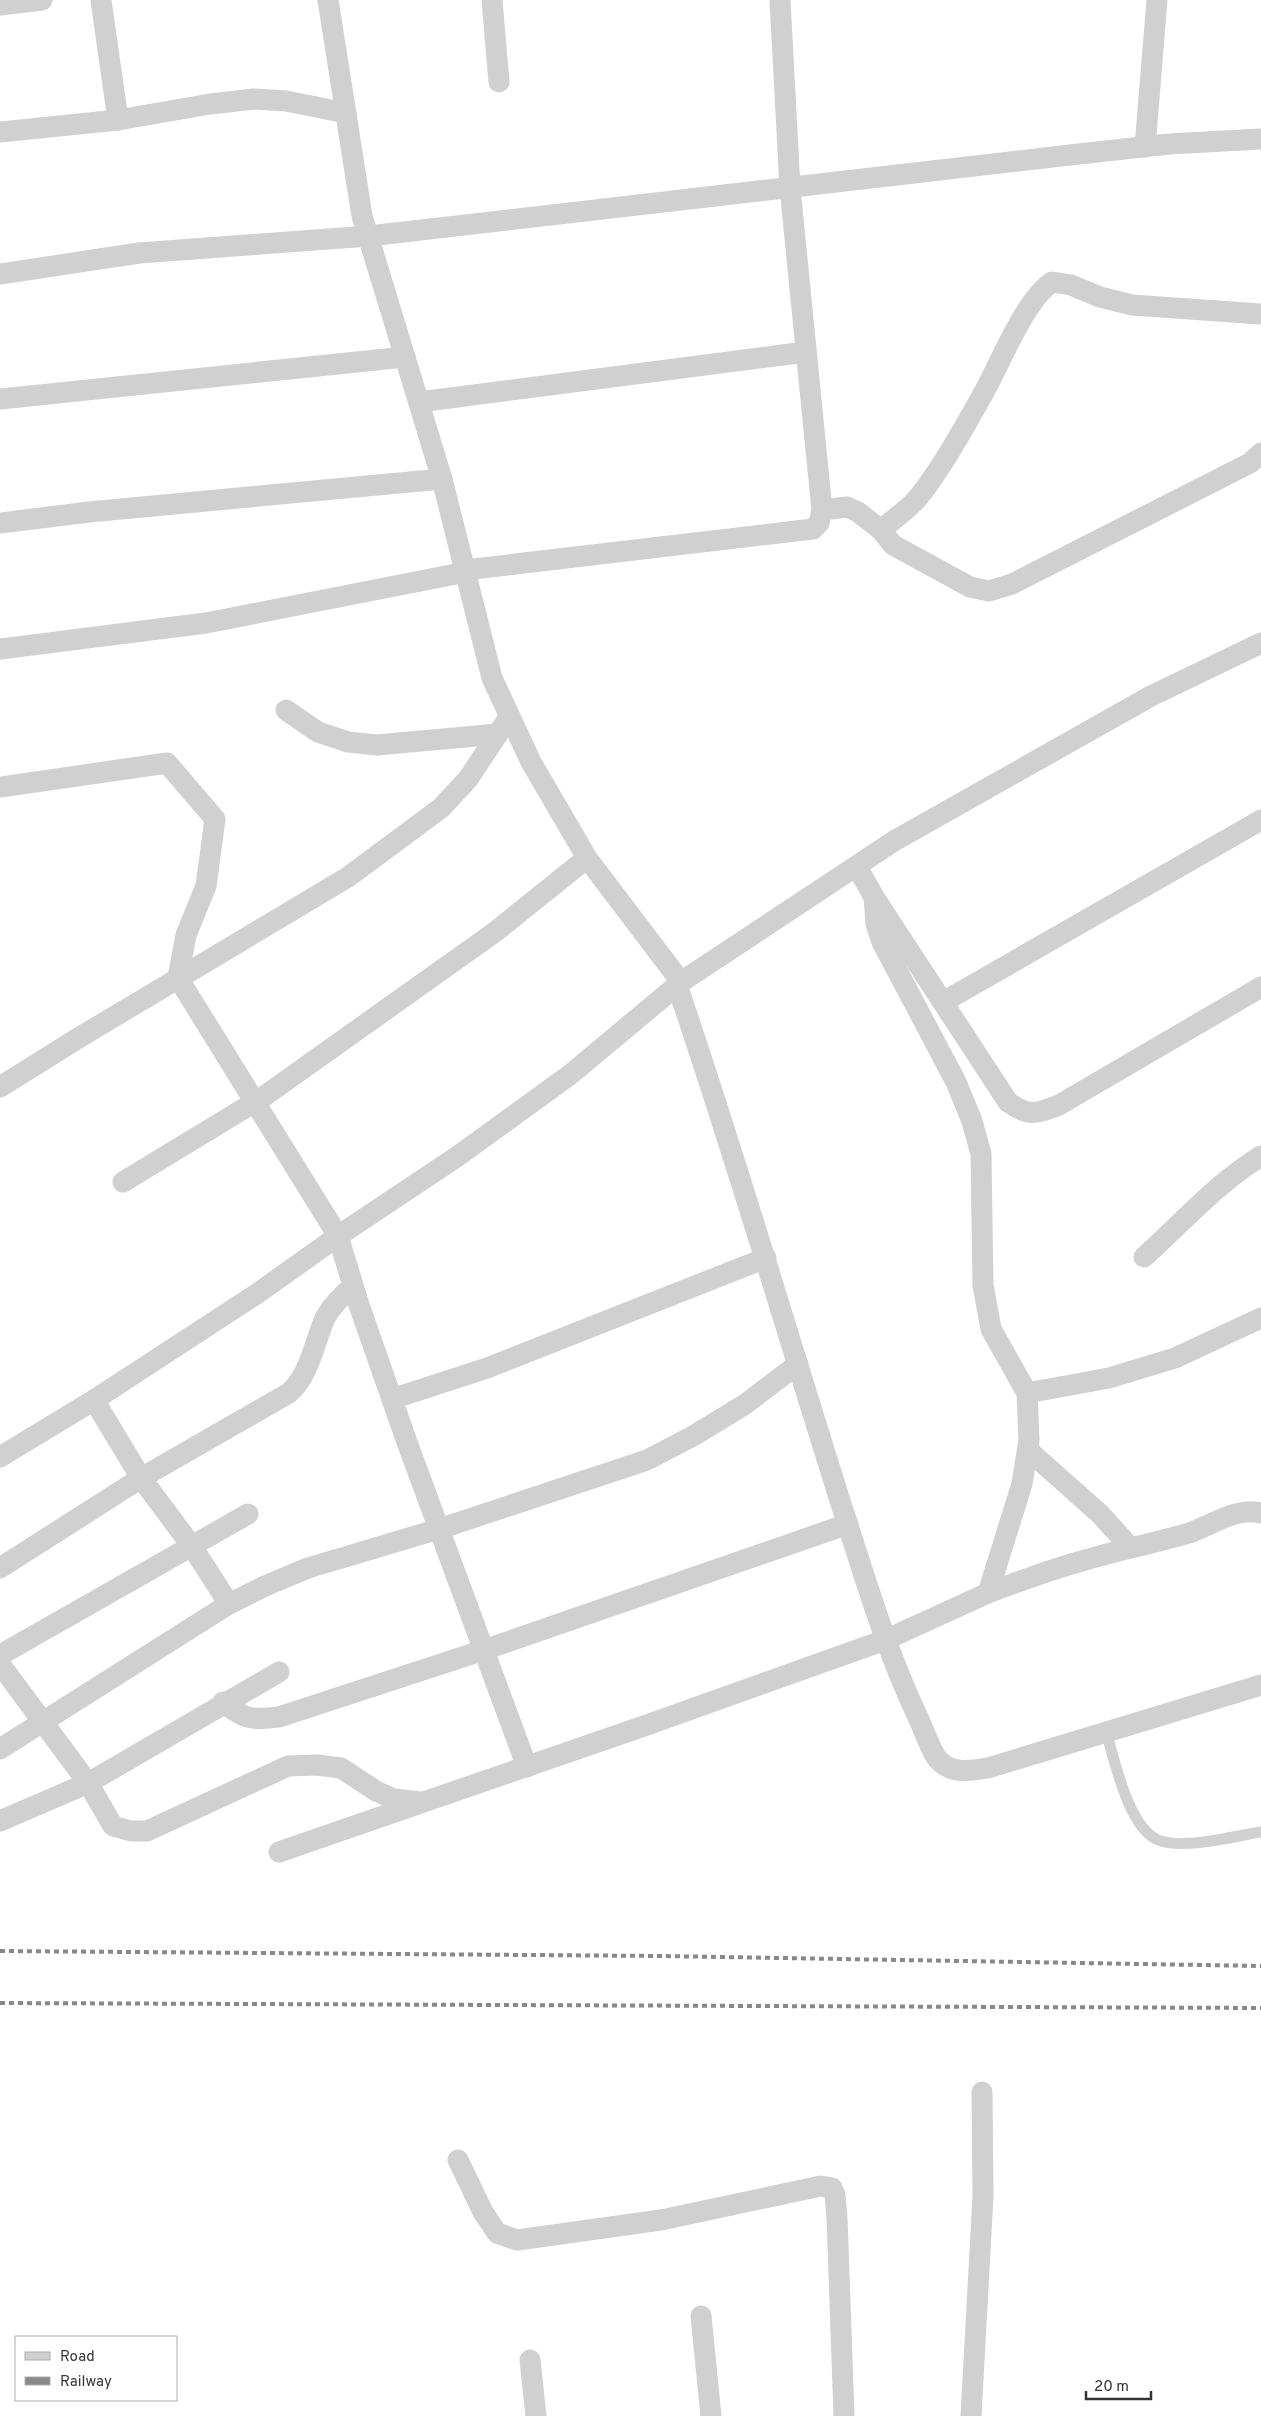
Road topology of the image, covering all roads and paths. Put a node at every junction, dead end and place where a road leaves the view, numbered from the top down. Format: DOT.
graph roads {
  1 [pos="42,0"];
  2 [pos="101,0"];
  3 [pos="328,0"];
  4 [pos="492,0"];
  5 [pos="780,0"];
  6 [pos="1157,0"];
  7 [pos="0,5"];
  8 [pos="498,82"];
  9 [pos="346,113"];
  10 [pos="118,120"];
  11 [pos="0,132"];
  12 [pos="1261,139"];
  13 [pos="1145,147"];
  14 [pos="790,188"];
  15 [pos="369,236"];
  16 [pos="0,274"];
  17 [pos="1261,314"];
  18 [pos="806,352"];
  19 [pos="405,357"];
  20 [pos="0,399"];
  21 [pos="419,402"];
  22 [pos="1261,453"];
  23 [pos="442,479"];
  24 [pos="822,510"];
  25 [pos="0,523"];
  26 [pos="881,530"];
  27 [pos="465,570"];
  28 [pos="1261,643"];
  29 [pos="0,650"];
  30 [pos="286,710"];
  31 [pos="504,725"];
  32 [pos="0,788"];
  33 [pos="1261,820"];
  34 [pos="587,858"];
  35 [pos="857,867"];
  36 [pos="874,897"];
  37 [pos="178,978"];
  38 [pos="679,984"];
  39 [pos="1261,987"];
  40 [pos="943,1002"];
  41 [pos="0,1087"];
  42 [pos="255,1103"];
  43 [pos="1261,1156"];
  44 [pos="123,1182"];
  45 [pos="338,1236"];
  46 [pos="1144,1257"];
  47 [pos="766,1258"];
  48 [pos="353,1286"];
  49 [pos="1261,1318"];
  50 [pos="798,1364"];
  51 [pos="1027,1393"];
  52 [pos="392,1399"];
  53 [pos="94,1400"];
  54 [pos="1028,1450"];
  55 [pos="0,1457"];
  56 [pos="141,1478"];
  57 [pos="1261,1513"];
  58 [pos="248,1514"];
  59 [pos="848,1524"];
  60 [pos="439,1529"];
  61 [pos="191,1545"];
  62 [pos="1130,1548"];
  63 [pos="0,1568"];
  64 [pos="988,1593"];
  65 [pos="229,1604"];
  66 [pos="885,1640"];
  67 [pos="484,1650"];
  68 [pos="0,1655"];
  69 [pos="0,1664"];
  70 [pos="279,1672"];
  71 [pos="1261,1685"];
  72 [pos="223,1702"];
  73 [pos="44,1721"];
  74 [pos="1106,1732"];
  75 [pos="0,1749"];
  76 [pos="527,1767"];
  77 [pos="88,1783"];
  78 [pos="423,1803"];
  79 [pos="0,1821"];
  80 [pos="1261,1832"];
  81 [pos="279,1852"];
  82 [pos="982,2092"];
  83 [pos="458,2160"];
  84 [pos="701,2316"];
  85 [pos="530,2360"];
  86 [pos="536,2416"];
  87 [pos="711,2416"];
  88 [pos="844,2416"];
  89 [pos="971,2416"];
  1 -- 7 [label="street"];
  2 -- 10 [label="street"];
  3 -- 9 [label="street"];
  4 -- 8 [label="street"];
  5 -- 14 [label="street"];
  6 -- 13 [label="street"];
  9 -- 10 [label="street"];
  9 -- 15 [label="street"];
  10 -- 11 [label="street"];
  12 -- 13 [label="street"];
  13 -- 14 [label="street"];
  14 -- 15 [label="street"];
  14 -- 18 [label="street"];
  15 -- 16 [label="street"];
  15 -- 19 [label="street"];
  17 -- 26 [label="street"];
  18 -- 21 [label="street"];
  18 -- 24 [label="street"];
  19 -- 20 [label="street"];
  19 -- 21 [label="street"];
  21 -- 23 [label="street"];
  22 -- 26 [label="street"];
  23 -- 25 [label="street"];
  23 -- 27 [label="street"];
  24 -- 26 [label="street"];
  24 -- 27 [label="street"];
  27 -- 29 [label="street"];
  27 -- 31 [label="street"];
  28 -- 35 [label="street"];
  30 -- 31 [label="street"];
  31 -- 34 [label="street"];
  31 -- 37 [label="street"];
  32 -- 37 [label="street"];
  33 -- 40 [label="street"];
  34 -- 38 [label="street"];
  34 -- 42 [label="street"];
  35 -- 36 [label="street"];
  35 -- 38 [label="street"];
  36 -- 40 [label="street"];
  36 -- 51 [label="street"];
  37 -- 41 [label="street"];
  37 -- 42 [label="street"];
  38 -- 45 [label="street"];
  38 -- 47 [label="street"];
  39 -- 40 [label="street"];
  42 -- 44 [label="street"];
  42 -- 45 [label="street"];
  43 -- 46 [label="street"];
  45 -- 48 [label="street"];
  45 -- 53 [label="street"];
  47 -- 50 [label="street"];
  47 -- 52 [label="street"];
  48 -- 52 [label="street"];
  48 -- 56 [label="street"];
  49 -- 51 [label="street"];
  50 -- 59 [label="street"];
  50 -- 60 [label="street"];
  51 -- 54 [label="street"];
  52 -- 60 [label="street"];
  53 -- 55 [label="street"];
  53 -- 56 [label="street"];
  54 -- 62 [label="street"];
  54 -- 64 [label="street"];
  56 -- 61 [label="street"];
  56 -- 63 [label="street"];
  57 -- 62 [label="street"];
  58 -- 61 [label="street"];
  59 -- 66 [label="street"];
  59 -- 67 [label="street"];
  60 -- 65 [label="street"];
  60 -- 67 [label="street"];
  61 -- 65 [label="street"];
  61 -- 68 [label="street"];
  62 -- 64 [label="street"];
  64 -- 66 [label="street"];
  65 -- 73 [label="street"];
  66 -- 74 [label="street"];
  66 -- 76 [label="street"];
  67 -- 72 [label="street"];
  67 -- 76 [label="street"];
  69 -- 73 [label="street"];
  70 -- 72 [label="street"];
  71 -- 74 [label="street"];
  72 -- 77 [label="street"];
  73 -- 75 [label="street"];
  73 -- 77 [label="street"];
  74 -- 80 [label="lane"];
  76 -- 78 [label="street"];
  77 -- 78 [label="street"];
  77 -- 79 [label="street"];
  78 -- 81 [label="street"];
  82 -- 89 [label="street"];
  83 -- 88 [label="street"];
  84 -- 87 [label="street"];
  85 -- 86 [label="street"];
}
